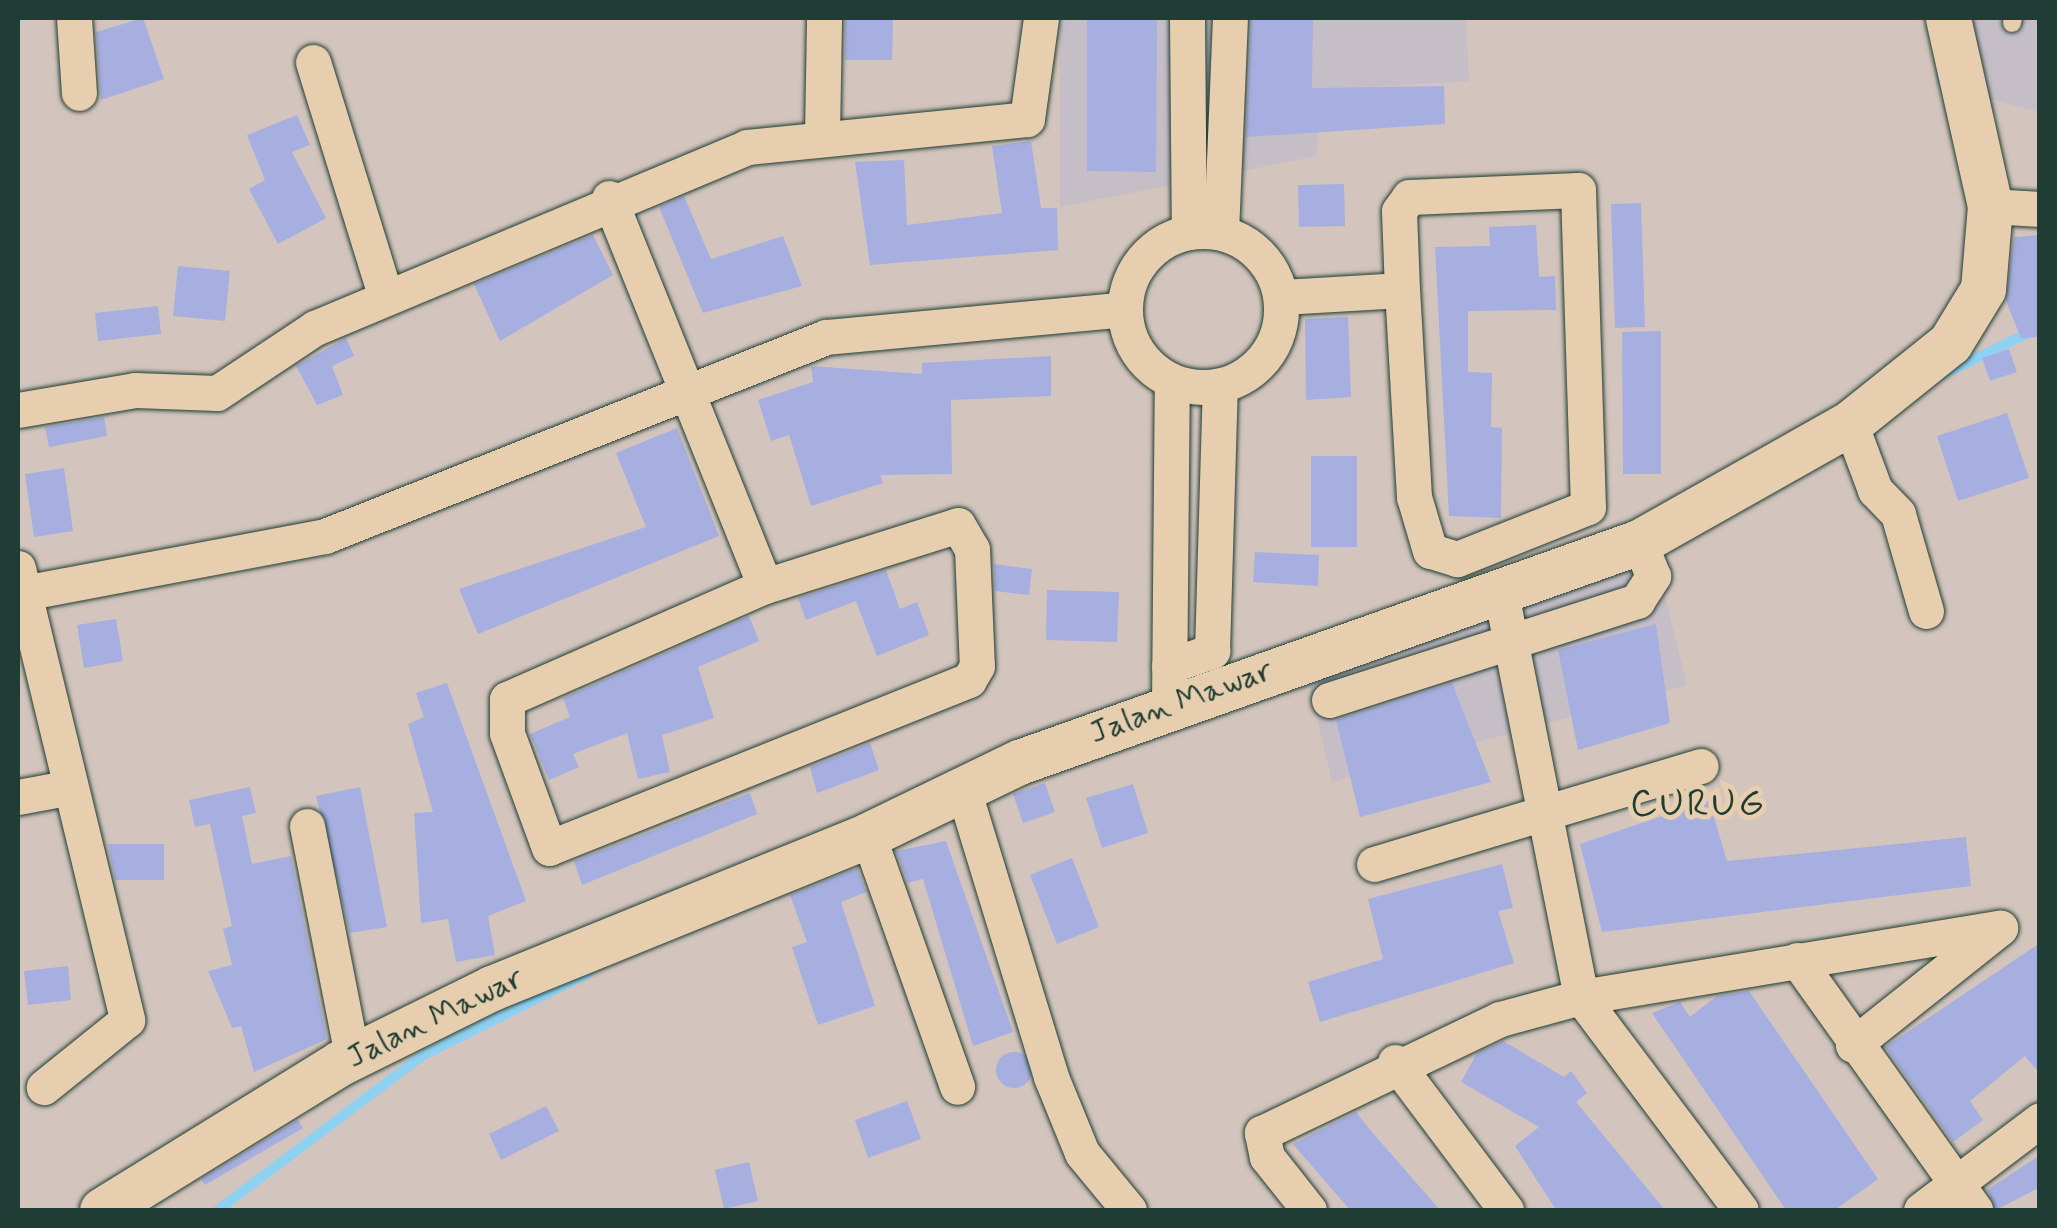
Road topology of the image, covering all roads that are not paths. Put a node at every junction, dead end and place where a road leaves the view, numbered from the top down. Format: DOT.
graph roads {
  1 [pos="74,18"];
  2 [pos="824,18"];
  3 [pos="1041,18"];
  4 [pos="1187,18"];
  5 [pos="1230,18"];
  6 [pos="1948,18"];
  7 [pos="313,62"];
  8 [pos="79,93"];
  9 [pos="822,135"];
  10 [pos="609,198"];
  11 [pos="1990,206"];
  12 [pos="2040,208"];
  13 [pos="1205,232"];
  14 [pos="1402,290"];
  15 [pos="385,295"];
  16 [pos="1282,296"];
  17 [pos="1124,309"];
  18 [pos="1172,382"];
  19 [pos="1220,387"];
  20 [pos="689,394"];
  21 [pos="18,410"];
  22 [pos="1852,428"];
  23 [pos="19,585"];
  24 [pos="764,586"];
  25 [pos="1926,611"];
  26 [pos="1506,613"];
  27 [pos="1169,686"];
  28 [pos="1701,766"];
  29 [pos="66,788"];
  30 [pos="964,792"];
  31 [pos="18,797"];
  32 [pos="1545,812"];
  33 [pos="308,826"];
  34 [pos="868,834"];
  35 [pos="1374,864"];
  36 [pos="1797,960"];
  37 [pos="1581,997"];
  38 [pos="1853,1045"];
  39 [pos="352,1056"];
  40 [pos="1395,1062"];
  41 [pos="44,1087"];
  42 [pos="957,1087"];
  43 [pos="2040,1120"];
  44 [pos="1966,1197"];
  45 [pos="102,1210"];
  46 [pos="1129,1210"];
  47 [pos="1310,1210"];
  48 [pos="1506,1210"];
  49 [pos="1740,1210"];
  50 [pos="1921,1210"];
  1 -- 8 [label="street"];
  2 -- 9 [label="street"];
  3 -- 9 [label="street"];
  4 -- 13 [label="street"];
  5 -- 13 [label="street"];
  6 -- 11 [label="street, Jalan Mawar"];
  7 -- 15 [label="street"];
  9 -- 10 [label="street"];
  10 -- 15 [label="street"];
  10 -- 20 [label="street"];
  11 -- 12 [label="street"];
  11 -- 22 [label="street, Jalan Mawar"];
  13 -- 16 [label="street"];
  13 -- 17 [label="street"];
  14 -- 14 [label="street"];
  14 -- 16 [label="street"];
  15 -- 21 [label="street"];
  16 -- 19 [label="street"];
  17 -- 18 [label="street"];
  17 -- 20 [label="street"];
  18 -- 19 [label="street"];
  18 -- 27 [label="street"];
  19 -- 27 [label="street"];
  20 -- 23 [label="street"];
  20 -- 24 [label="street"];
  22 -- 25 [label="street"];
  22 -- 26 [label="street, Jalan Mawar"];
  23 -- 29 [label="street"];
  24 -- 24 [label="street"];
  26 -- 27 [label="street, Jalan Mawar"];
  26 -- 32 [label="street"];
  27 -- 30 [label="street, Jalan Mawar"];
  28 -- 32 [label="street"];
  29 -- 31 [label="street"];
  29 -- 41 [label="street"];
  30 -- 34 [label="street, Jalan Mawar"];
  30 -- 46 [label="street"];
  32 -- 35 [label="street"];
  32 -- 37 [label="street"];
  33 -- 39 [label="street"];
  34 -- 39 [label="street, Jalan Mawar"];
  34 -- 42 [label="street"];
  36 -- 37 [label="street"];
  36 -- 38 [label="street"];
  36 -- 38 [label="street"];
  37 -- 40 [label="street"];
  37 -- 49 [label="street"];
  38 -- 44 [label="street"];
  39 -- 45 [label="street, Jalan Mawar"];
  40 -- 47 [label="street"];
  40 -- 48 [label="street"];
  43 -- 44 [label="street"];
  44 -- 50 [label="street"];
}
